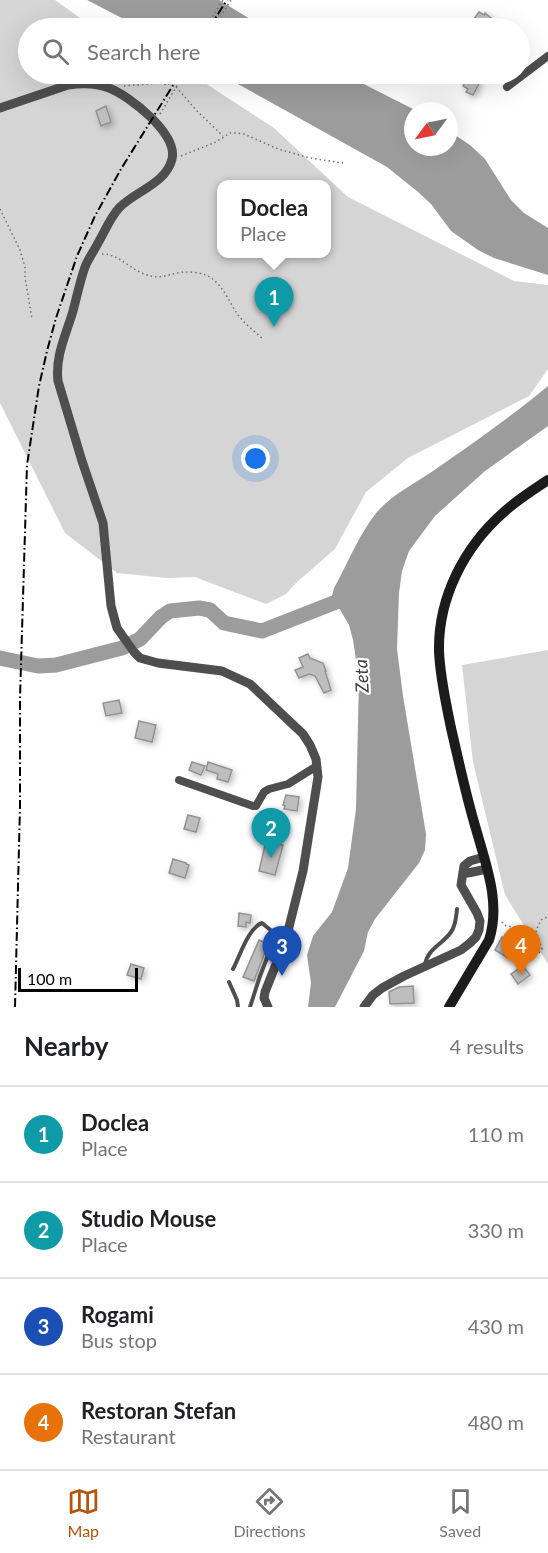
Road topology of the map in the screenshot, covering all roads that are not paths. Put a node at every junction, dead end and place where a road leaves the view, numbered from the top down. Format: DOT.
graph roads {
  1 [pos="548,56"];
  2 [pos="530,70"];
  3 [pos="511,84"];
  4 [pos="507,87"];
  5 [pos="0,108"];
  6 [pos="548,480"];
  7 [pos="317,766"];
  8 [pos="179,780"];
  9 [pos="479,858"];
  10 [pos="482,869"];
  11 [pos="463,872"];
  12 [pos="457,909"];
  13 [pos="424,966"];
  14 [pos="234,969"];
  15 [pos="229,982"];
  16 [pos="238,1007"];
  17 [pos="250,1007"];
  18 [pos="268,1007"];
  19 [pos="364,1007"];
  20 [pos="449,1007"];
  1 -- 2 [label="street"];
  3 -- 4 [label="street"];
  5 -- 7 [label="street"];
  6 -- 9 [label="main road"];
  7 -- 8 [label="street"];
  7 -- 18 [label="street"];
  9 -- 10 [label="main road"];
  9 -- 11 [label="street"];
  10 -- 11 [label="street"];
  10 -- 20 [label="main road"];
  11 -- 13 [label="street"];
  12 -- 13 [label="lane"];
  13 -- 19 [label="street"];
  14 -- 17 [label="lane"];
  15 -- 16 [label="lane"];
}
